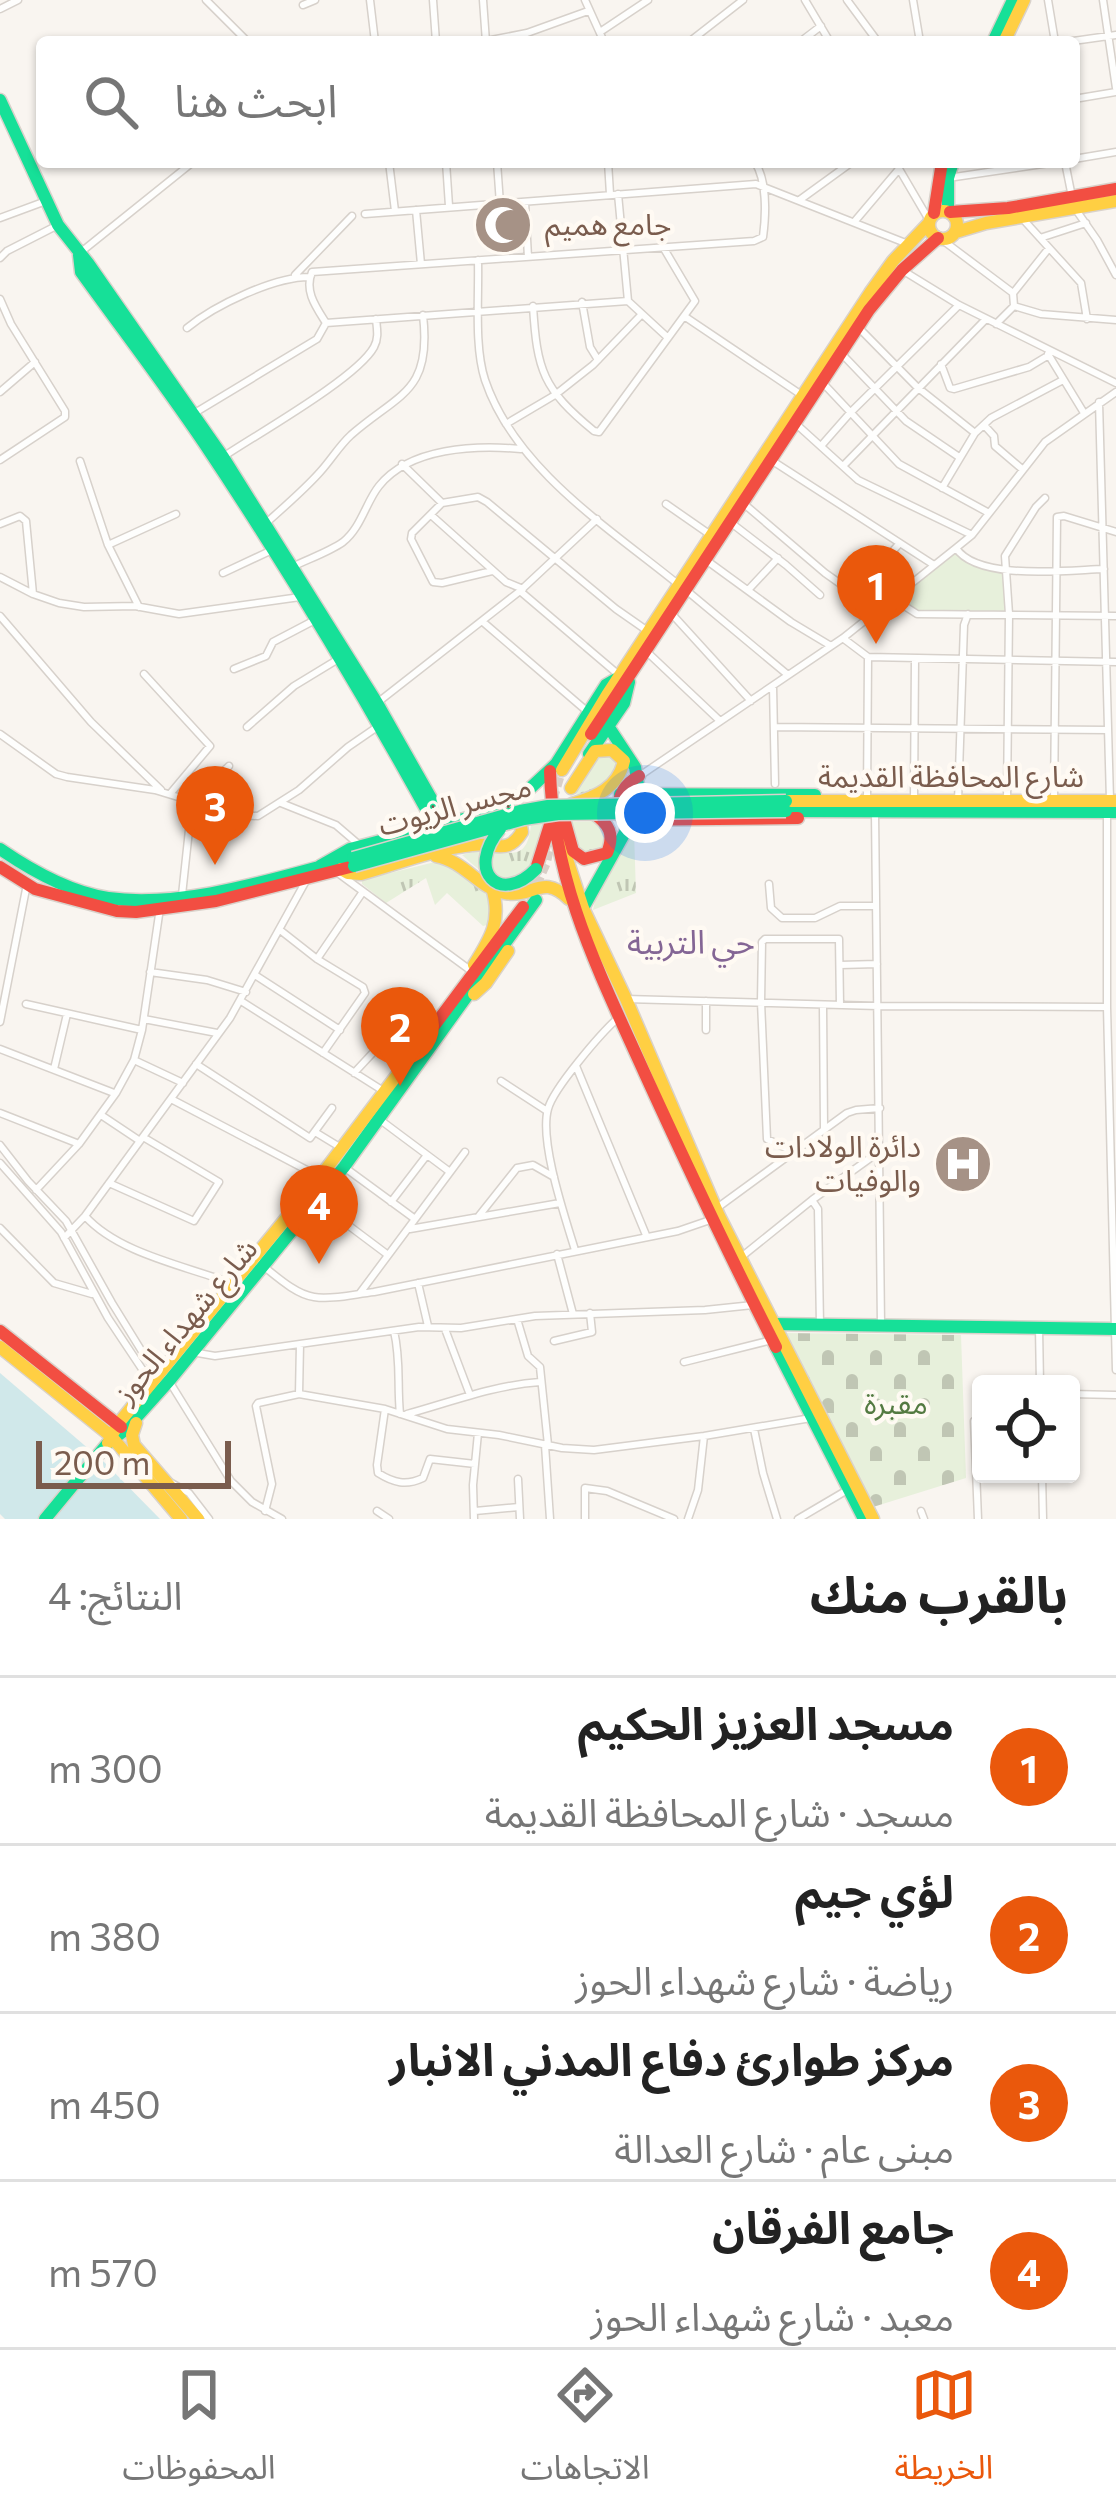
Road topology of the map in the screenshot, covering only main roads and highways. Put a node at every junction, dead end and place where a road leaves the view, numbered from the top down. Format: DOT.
graph roads {
  1 [pos="1013,0"];
  2 [pos="1024,0"];
  3 [pos="995,36"];
  4 [pos="1007,36"];
  5 [pos="0,100"];
  6 [pos="942,168"];
  7 [pos="952,168"];
  8 [pos="1116,189"];
  9 [pos="1116,201"];
  10 [pos="1073,202"];
  11 [pos="938,216"];
  12 [pos="956,232"];
  13 [pos="940,239"];
  14 [pos="79,255"];
  15 [pos="683,587"];
  16 [pos="660,623"];
  17 [pos="343,657"];
  18 [pos="622,678"];
  19 [pos="608,725"];
  20 [pos="562,776"];
  21 [pos="639,776"];
  22 [pos="617,789"];
  23 [pos="640,794"];
  24 [pos="425,796"];
  25 [pos="500,805"];
  26 [pos="865,805"];
  27 [pos="786,806"];
  28 [pos="1112,807"];
  29 [pos="563,811"];
  30 [pos="590,812"];
  31 [pos="826,812"];
  32 [pos="632,820"];
  33 [pos="508,824"];
  34 [pos="441,825"];
  35 [pos="0,849"];
  36 [pos="419,858"];
  37 [pos="349,862"];
  38 [pos="0,867"];
  39 [pos="492,888"];
  40 [pos="564,893"];
  41 [pos="533,898"];
  42 [pos="579,909"];
  43 [pos="596,951"];
  44 [pos="461,999"];
  45 [pos="391,1089"];
  46 [pos="716,1215"];
  47 [pos="259,1263"];
  48 [pos="772,1324"];
  49 [pos="1115,1329"];
  50 [pos="0,1330"];
  51 [pos="0,1347"];
  52 [pos="160,1380"];
  53 [pos="103,1412"];
  54 [pos="135,1412"];
  55 [pos="115,1435"];
  56 [pos="147,1470"];
  57 [pos="45,1519"];
  58 [pos="181,1519"];
  59 [pos="198,1519"];
  60 [pos="868,1519"];
  1 -- 3 [label="main road"];
  2 -- 4 [label="main road"];
  5 -- 14 [label="main road"];
  6 -- 11 [label="main road"];
  7 -- 11 [label="main road"];
  8 -- 10 [label="main road"];
  9 -- 10 [label="main road"];
  10 -- 11 [label="main road"];
  10 -- 12 [label="main road"];
  11 -- 12 [label="main road"];
  11 -- 13 [label="main road"];
  11 -- 15 [label="main road"];
  12 -- 13 [label="main road"];
  13 -- 15 [label="main road"];
  14 -- 17 [label="main road"];
  14 -- 17 [label="main road"];
  15 -- 16 [label="main road"];
  16 -- 18 [label="main road"];
  16 -- 18 [label="main road"];
  17 -- 24 [label="main road"];
  17 -- 24 [label="main road"];
  18 -- 19 [label="main road"];
  18 -- 20 [label="main road"];
  18 -- 20 [label="main road"];
  19 -- 20 [label="main road"];
  19 -- 21 [label="main road"];
  20 -- 22 [label="main road"];
  20 -- 25 [label="main road"];
  20 -- 29 [label="main road"];
  20 -- 29 [label="main road"];
  21 -- 22 [label="main road"];
  21 -- 23 [label="main road"];
  22 -- 23 [label="main road"];
  22 -- 29 [label="main road"];
  22 -- 32 [label="main road"];
  23 -- 26 [label="main road"];
  23 -- 32 [label="main road"];
  24 -- 34 [label="main road"];
  25 -- 34 [label="main road"];
  25 -- 36 [label="main road"];
  26 -- 27 [label="main road, شارع المحافظة القديمة"];
  26 -- 28 [label="main road, شارع المحافظة القديمة"];
  26 -- 28 [label="main road, شارع المحافظة القديمة"];
  26 -- 31 [label="main road, شارع المحافظة القديمة"];
  27 -- 29 [label="main road, مجسر الزيوت, bridge"];
  27 -- 30 [label="main road, مجسر الزيوت, bridge"];
  27 -- 31 [label="main road, شارع المحافظة القديمة"];
  29 -- 30 [label="main road"];
  29 -- 33 [label="main road, bridge"];
  29 -- 37 [label="main road, مجسر الزيوت, bridge"];
  29 -- 42 [label="main road"];
  30 -- 33 [label="main road, مجسر الزيوت, bridge"];
  31 -- 32 [label="main road"];
  32 -- 42 [label="main road"];
  33 -- 37 [label="main road, مجسر الزيوت, bridge"];
  34 -- 37 [label="main road"];
  35 -- 37 [label="main road"];
  36 -- 37 [label="main road"];
  36 -- 39 [label="main road"];
  37 -- 38 [label="main road"];
  39 -- 40 [label="main road"];
  39 -- 44 [label="main road"];
  40 -- 42 [label="main road"];
  40 -- 44 [label="main road"];
  41 -- 44 [label="main road, شارع شهداء الحوز"];
  42 -- 43 [label="main road"];
  43 -- 46 [label="main road"];
  43 -- 46 [label="main road"];
  44 -- 45 [label="main road, شارع شهداء الحوز"];
  45 -- 47 [label="main road, شارع شهداء الحوز"];
  45 -- 47 [label="main road, شارع شهداء الحوز"];
  46 -- 48 [label="main road"];
  46 -- 60 [label="main road"];
  47 -- 52 [label="main road, شارع شهداء الحوز"];
  47 -- 52 [label="main road, شارع شهداء الحوز"];
  48 -- 49 [label="main road"];
  48 -- 60 [label="main road"];
  50 -- 53 [label="main road"];
  51 -- 55 [label="main road"];
  52 -- 54 [label="main road, شارع شهداء الحوز"];
  53 -- 54 [label="main road"];
  53 -- 55 [label="main road"];
  54 -- 55 [label="main road, شارع شهداء الحوز"];
  54 -- 56 [label="main road"];
  55 -- 56 [label="main road"];
  55 -- 57 [label="main road, شارع شهداء الحوز"];
  56 -- 58 [label="main road"];
  56 -- 59 [label="main road"];
}
